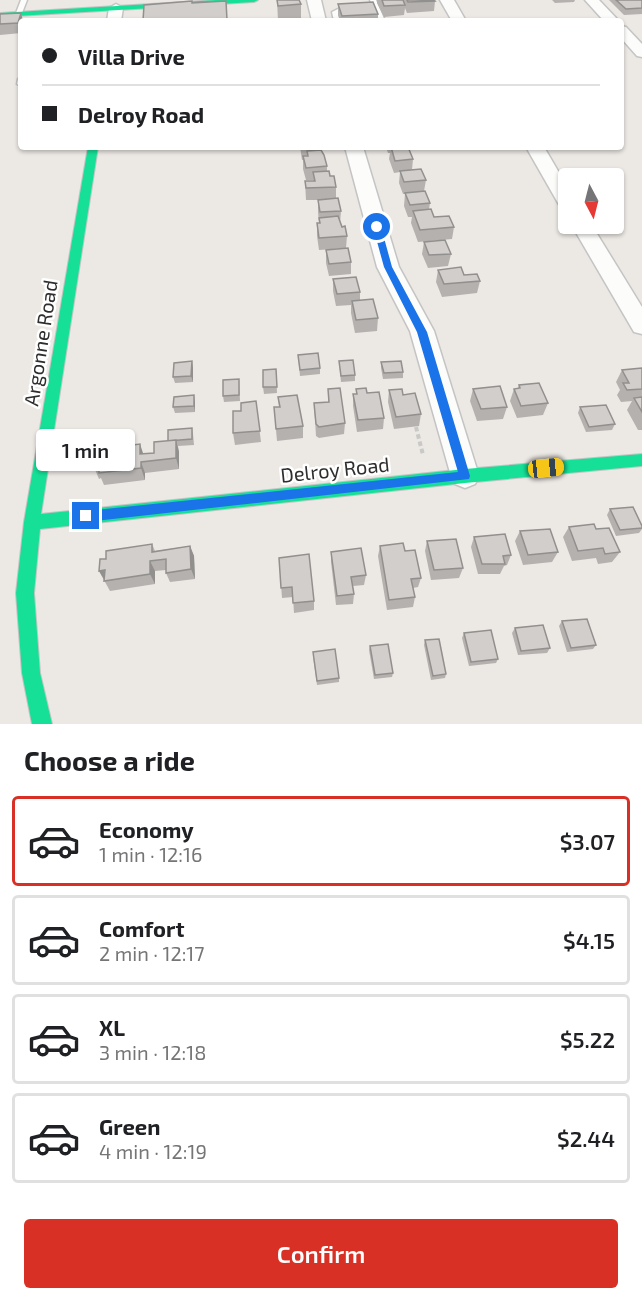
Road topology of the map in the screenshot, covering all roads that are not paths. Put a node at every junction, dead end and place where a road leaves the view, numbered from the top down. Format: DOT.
graph roads {
  1 [pos="254,0"];
  2 [pos="314,0"];
  3 [pos="373,0"];
  4 [pos="447,0"];
  5 [pos="592,0"];
  6 [pos="210,1"];
  7 [pos="142,3"];
  8 [pos="21,7"];
  9 [pos="377,9"];
  10 [pos="72,11"];
  11 [pos="115,14"];
  12 [pos="0,15"];
  13 [pos="318,18"];
  14 [pos="336,18"];
  15 [pos="381,18"];
  16 [pos="457,18"];
  17 [pos="609,18"];
  18 [pos="624,33"];
  19 [pos="642,53"];
  20 [pos="93,150"];
  21 [pos="355,150"];
  22 [pos="537,150"];
  23 [pos="558,186"];
  24 [pos="587,234"];
  25 [pos="642,326"];
  26 [pos="642,460"];
  27 [pos="465,476"];
  28 [pos="32,522"];
  29 [pos="42,724"];
  1 -- 6 [label="street"];
  2 -- 13 [label="street"];
  3 -- 9 [label="lane"];
  4 -- 16 [label="street"];
  5 -- 17 [label="street"];
  6 -- 7 [label="street"];
  7 -- 11 [label="street"];
  8 -- 10 [label="street"];
  8 -- 12 [label="street"];
  9 -- 14 [label="lane"];
  9 -- 15 [label="lane"];
  10 -- 11 [label="street"];
  18 -- 19 [label="street"];
  20 -- 28 [label="street, Argonne Road"];
  21 -- 27 [label="street"];
  22 -- 23 [label="street"];
  24 -- 25 [label="street"];
  26 -- 27 [label="street, Delroy Road"];
  27 -- 28 [label="street, Delroy Road"];
  28 -- 29 [label="street, Argonne Road"];
}
